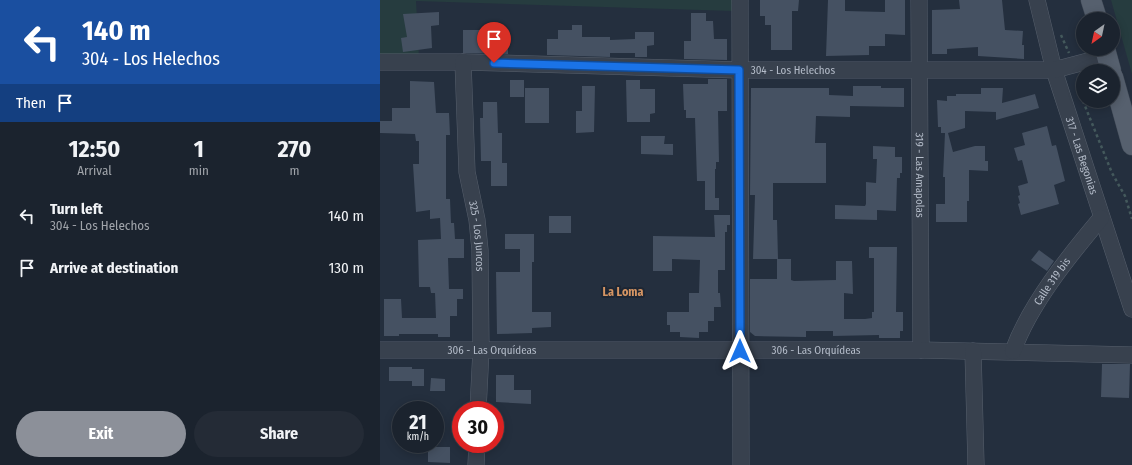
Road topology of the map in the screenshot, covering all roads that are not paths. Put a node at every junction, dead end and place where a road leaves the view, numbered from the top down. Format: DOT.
graph roads {
  1 [pos="740,0"];
  2 [pos="919,0"];
  3 [pos="1037,0"];
  4 [pos="1091,0"];
  5 [pos="1095,12"];
  6 [pos="1108,59"];
  7 [pos="380,62"];
  8 [pos="463,62"];
  9 [pos="739,70"];
  10 [pos="920,70"];
  11 [pos="1054,70"];
  12 [pos="1120,102"];
  13 [pos="1132,146"];
  14 [pos="1101,218"];
  15 [pos="1132,309"];
  16 [pos="380,350"];
  17 [pos="480,350"];
  18 [pos="921,350"];
  19 [pos="740,351"];
  20 [pos="973,351"];
  21 [pos="1013,351"];
  22 [pos="1132,355"];
  23 [pos="478,401"];
  24 [pos="476,453"];
  25 [pos="476,465"];
  26 [pos="741,465"];
  27 [pos="976,465"];
  1 -- 9 [label="street"];
  2 -- 10 [label="street, 319 - Las Amapolas"];
  3 -- 11 [label="street, 317 - Las Begonias"];
  4 -- 5 [label="main road"];
  6 -- 11 [label="street, 304 - Los Helechos"];
  7 -- 8 [label="street, 304 - Los Helechos"];
  8 -- 9 [label="street, 304 - Los Helechos"];
  8 -- 17 [label="street, 325 - Los Juncos"];
  9 -- 10 [label="street, 304 - Los Helechos"];
  9 -- 19 [label="street"];
  10 -- 11 [label="street, 304 - Los Helechos"];
  10 -- 18 [label="street, 319 - Las Amapolas"];
  11 -- 14 [label="street, 317 - Las Begonias"];
  12 -- 13 [label="main road"];
  14 -- 15 [label="street, 317 - Las Begonias"];
  14 -- 21 [label="street, Calle 319 bis"];
  16 -- 17 [label="street, 306 - Las Orquídeas"];
  17 -- 19 [label="street, 306 - Las Orquídeas"];
  17 -- 23 [label="street, 325 - Los Juncos"];
  18 -- 19 [label="street, 306 - Las Orquídeas"];
  18 -- 20 [label="street, 306 - Las Orquídeas"];
  19 -- 26 [label="street"];
  20 -- 21 [label="street, 306 - Las Orquídeas"];
  20 -- 27 [label="street"];
  21 -- 22 [label="street, 306 - Las Orquídeas"];
  24 -- 25 [label="street"];
}
